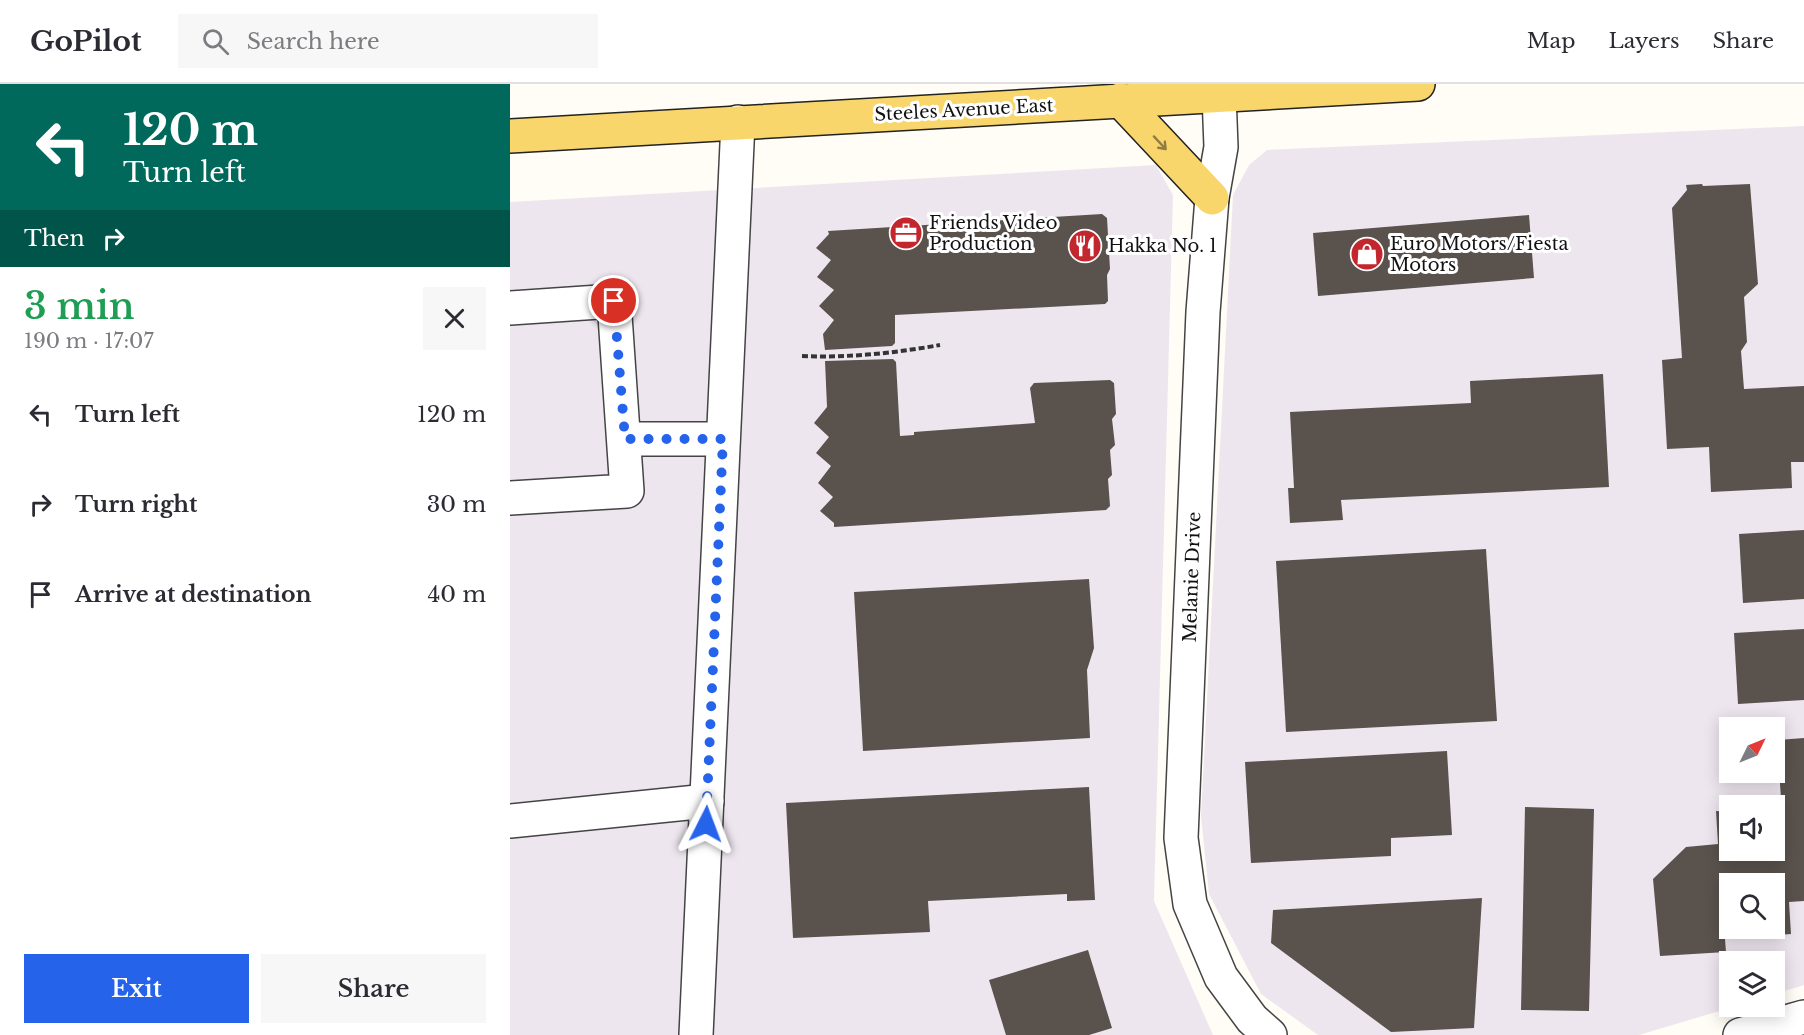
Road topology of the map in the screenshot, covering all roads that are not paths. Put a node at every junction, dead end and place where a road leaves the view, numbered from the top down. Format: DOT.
graph roads {
  1 [pos="1418,84"];
  2 [pos="1219,95"];
  3 [pos="1120,100"];
  4 [pos="738,122"];
  5 [pos="510,136"];
  6 [pos="1212,198"];
  7 [pos="510,308"];
  8 [pos="625,439"];
  9 [pos="723,439"];
  10 [pos="510,498"];
  11 [pos="707,801"];
  12 [pos="510,822"];
  13 [pos="1804,1017"];
  14 [pos="696,1035"];
  15 [pos="1270,1035"];
  16 [pos="1740,1035"];
  1 -- 2 [label="main road, Steeles Avenue East"];
  2 -- 3 [label="main road, Steeles Avenue East"];
  2 -- 6 [label="street, Melanie Drive"];
  3 -- 4 [label="main road, Steeles Avenue East"];
  3 -- 6 [label="main road, one-way"];
  4 -- 5 [label="main road, Steeles Avenue East"];
  4 -- 9 [label="street"];
  6 -- 15 [label="street, Melanie Drive"];
  7 -- 8 [label="street"];
  8 -- 9 [label="street"];
  8 -- 10 [label="street"];
  9 -- 11 [label="street"];
  11 -- 12 [label="street"];
  11 -- 14 [label="street"];
  13 -- 16 [label="street"];
}
